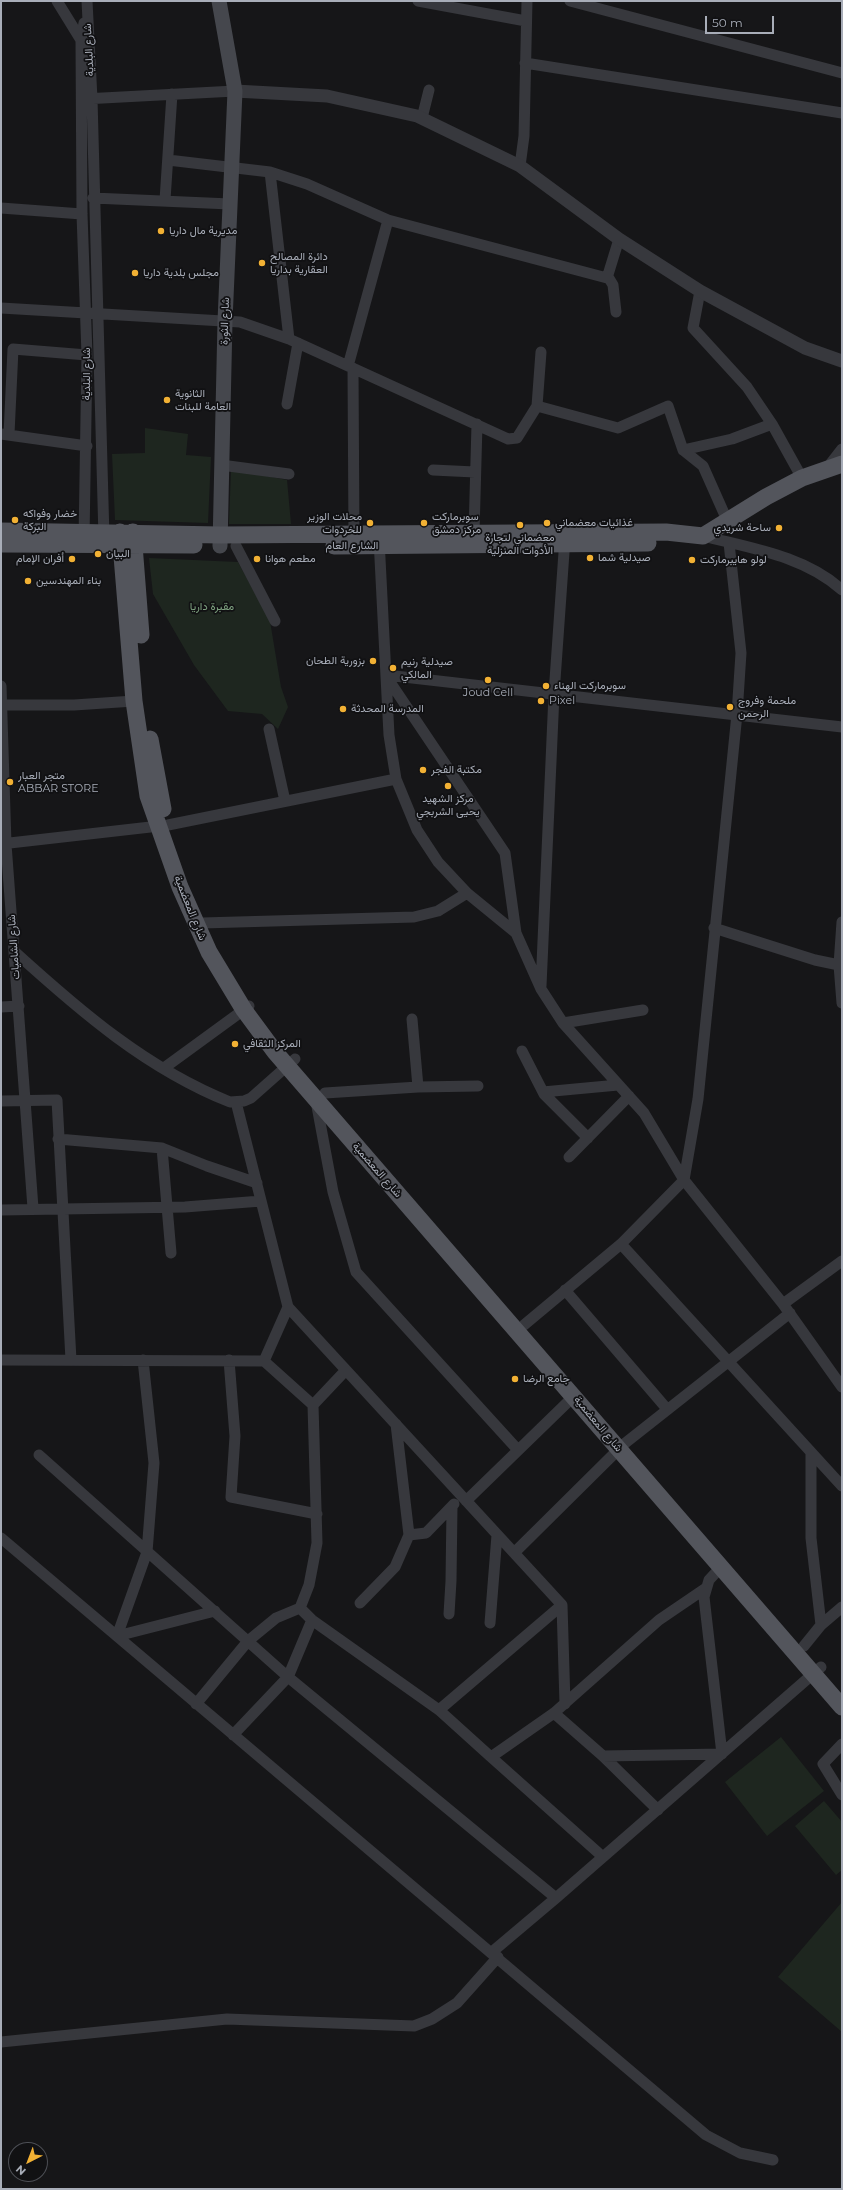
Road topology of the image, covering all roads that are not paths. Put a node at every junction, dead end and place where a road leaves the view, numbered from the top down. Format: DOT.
graph roads {
  1 [pos="57,1"];
  2 [pos="87,1"];
  3 [pos="219,1"];
  4 [pos="418,1"];
  5 [pos="527,1"];
  6 [pos="570,1"];
  7 [pos="86,15"];
  8 [pos="526,21"];
  9 [pos="81,40"];
  10 [pos="526,62"];
  11 [pos="842,73"];
  12 [pos="430,90"];
  13 [pos="235,91"];
  14 [pos="172,94"];
  15 [pos="87,99"];
  16 [pos="842,113"];
  17 [pos="422,118"];
  18 [pos="168,160"];
  19 [pos="520,166"];
  20 [pos="231,167"];
  21 [pos="270,172"];
  22 [pos="93,198"];
  23 [pos="165,200"];
  24 [pos="230,204"];
  25 [pos="1,208"];
  26 [pos="82,214"];
  27 [pos="388,220"];
  28 [pos="619,240"];
  29 [pos="608,276"];
  30 [pos="700,290"];
  31 [pos="1,308"];
  32 [pos="616,312"];
  33 [pos="86,314"];
  34 [pos="98,315"];
  35 [pos="225,320"];
  36 [pos="294,341"];
  37 [pos="540,352"];
  38 [pos="87,355"];
  39 [pos="842,361"];
  40 [pos="350,367"];
  41 [pos="287,404"];
  42 [pos="537,406"];
  43 [pos="477,424"];
  44 [pos="772,424"];
  45 [pos="5,434"];
  46 [pos="87,446"];
  47 [pos="842,449"];
  48 [pos="683,450"];
  49 [pos="221,465"];
  50 [pos="835,466"];
  51 [pos="433,470"];
  52 [pos="475,472"];
  53 [pos="289,474"];
  54 [pos="802,478"];
  55 [pos="85,512"];
  56 [pos="104,514"];
  57 [pos="727,520"];
  58 [pos="1,531"];
  59 [pos="474,533"];
  60 [pos="703,536"];
  61 [pos="84,538"];
  62 [pos="120,538"];
  63 [pos="565,539"];
  64 [pos="354,540"];
  65 [pos="379,540"];
  66 [pos="225,542"];
  67 [pos="729,542"];
  68 [pos="1,544"];
  69 [pos="842,590"];
  70 [pos="274,621"];
  71 [pos="386,675"];
  72 [pos="1,686"];
  73 [pos="554,694"];
  74 [pos="134,701"];
  75 [pos="3,705"];
  76 [pos="737,714"];
  77 [pos="842,727"];
  78 [pos="269,729"];
  79 [pos="396,779"];
  80 [pos="3,798"];
  81 [pos="285,801"];
  82 [pos="163,825"];
  83 [pos="4,844"];
  84 [pos="467,893"];
  85 [pos="842,922"];
  86 [pos="202,924"];
  87 [pos="714,928"];
  88 [pos="516,933"];
  89 [pos="14,952"];
  90 [pos="839,965"];
  91 [pos="541,989"];
  92 [pos="842,1003"];
  93 [pos="19,1006"];
  94 [pos="1,1007"];
  95 [pos="247,1008"];
  96 [pos="643,1010"];
  97 [pos="412,1019"];
  98 [pos="563,1023"];
  99 [pos="522,1051"];
  100 [pos="291,1062"];
  101 [pos="164,1068"];
  102 [pos="618,1084"];
  103 [pos="418,1086"];
  104 [pos="478,1086"];
  105 [pos="543,1092"];
  106 [pos="320,1096"];
  107 [pos="629,1096"];
  108 [pos="25,1100"];
  109 [pos="1,1101"];
  110 [pos="236,1102"];
  111 [pos="58,1138"];
  112 [pos="588,1138"];
  113 [pos="162,1148"];
  114 [pos="569,1157"];
  115 [pos="684,1180"];
  116 [pos="257,1183"];
  117 [pos="261,1201"];
  118 [pos="167,1207"];
  119 [pos="33,1208"];
  120 [pos="61,1208"];
  121 [pos="1,1210"];
  122 [pos="621,1244"];
  123 [pos="171,1253"];
  124 [pos="842,1261"];
  125 [pos="565,1290"];
  126 [pos="288,1307"];
  127 [pos="786,1309"];
  128 [pos="520,1329"];
  129 [pos="1,1360"];
  130 [pos="71,1360"];
  131 [pos="143,1360"];
  132 [pos="229,1360"];
  133 [pos="264,1361"];
  134 [pos="728,1361"];
  135 [pos="346,1370"];
  136 [pos="842,1387"];
  137 [pos="574,1396"];
  138 [pos="313,1405"];
  139 [pos="667,1408"];
  140 [pos="396,1424"];
  141 [pos="622,1446"];
  142 [pos="518,1450"];
  143 [pos="811,1453"];
  144 [pos="39,1455"];
  145 [pos="842,1486"];
  146 [pos="464,1498"];
  147 [pos="452,1506"];
  148 [pos="316,1514"];
  149 [pos="409,1535"];
  150 [pos="497,1535"];
  151 [pos="1,1538"];
  152 [pos="147,1552"];
  153 [pos="514,1553"];
  154 [pos="721,1567"];
  155 [pos="706,1588"];
  156 [pos="360,1603"];
  157 [pos="562,1605"];
  158 [pos="842,1607"];
  159 [pos="300,1608"];
  160 [pos="215,1611"];
  161 [pos="449,1614"];
  162 [pos="312,1620"];
  163 [pos="490,1623"];
  164 [pos="821,1625"];
  165 [pos="117,1636"];
  166 [pos="248,1641"];
  167 [pos="804,1646"];
  168 [pos="817,1670"];
  169 [pos="288,1676"];
  170 [pos="842,1690"];
  171 [pos="196,1704"];
  172 [pos="565,1704"];
  173 [pos="842,1707"];
  174 [pos="439,1710"];
  175 [pos="554,1713"];
  176 [pos="233,1735"];
  177 [pos="842,1744"];
  178 [pos="722,1754"];
  179 [pos="603,1756"];
  180 [pos="491,1757"];
  181 [pos="842,1795"];
  182 [pos="658,1810"];
  183 [pos="603,1857"];
  184 [pos="556,1898"];
  185 [pos="495,1954"];
  186 [pos="1,2042"];
  187 [pos="773,2160"];
  1 -- 9 [label="street"];
  2 -- 7 [label="street"];
  3 -- 13 [label="main road, شارع الثورة"];
  4 -- 8 [label="street"];
  5 -- 8 [label="street"];
  6 -- 11 [label="street"];
  7 -- 9 [label="street, شارع البلدية"];
  7 -- 15 [label="street, شارع البلدية"];
  8 -- 10 [label="street"];
  9 -- 15 [label="street, شارع البلدية"];
  10 -- 16 [label="street"];
  10 -- 19 [label="street"];
  12 -- 17 [label="street"];
  13 -- 14 [label="street"];
  13 -- 17 [label="street"];
  13 -- 20 [label="main road, شارع الثورة"];
  14 -- 15 [label="street"];
  14 -- 18 [label="street"];
  15 -- 22 [label="street, شارع البلدية"];
  15 -- 26 [label="street, شارع البلدية"];
  17 -- 19 [label="street"];
  18 -- 20 [label="street"];
  18 -- 23 [label="street"];
  19 -- 28 [label="street"];
  20 -- 21 [label="street"];
  20 -- 24 [label="main road, شارع الثورة"];
  21 -- 27 [label="street"];
  21 -- 36 [label="street"];
  22 -- 23 [label="street"];
  22 -- 34 [label="street, شارع البلدية"];
  23 -- 24 [label="street"];
  24 -- 35 [label="main road, شارع الثورة"];
  25 -- 26 [label="street"];
  26 -- 33 [label="street, شارع البلدية"];
  27 -- 29 [label="street"];
  27 -- 40 [label="street"];
  28 -- 29 [label="street"];
  28 -- 30 [label="street"];
  29 -- 32 [label="street"];
  30 -- 39 [label="street"];
  30 -- 44 [label="street"];
  31 -- 33 [label="street"];
  33 -- 34 [label="street"];
  33 -- 38 [label="street, شارع البلدية"];
  34 -- 35 [label="street"];
  34 -- 56 [label="street, شارع البلدية"];
  35 -- 36 [label="street"];
  35 -- 49 [label="main road, شارع الثورة"];
  36 -- 40 [label="street"];
  36 -- 41 [label="street"];
  37 -- 42 [label="street"];
  38 -- 45 [label="street"];
  38 -- 46 [label="street, شارع البلدية"];
  40 -- 43 [label="street"];
  40 -- 64 [label="street"];
  42 -- 43 [label="street"];
  42 -- 48 [label="street"];
  43 -- 52 [label="street"];
  44 -- 48 [label="street"];
  44 -- 54 [label="street"];
  45 -- 46 [label="street"];
  46 -- 55 [label="street, شارع البلدية"];
  47 -- 50 [label="street"];
  48 -- 57 [label="street"];
  49 -- 53 [label="street"];
  49 -- 66 [label="main road, شارع الثورة"];
  50 -- 54 [label="main road"];
  51 -- 52 [label="street"];
  52 -- 59 [label="street"];
  54 -- 57 [label="main road"];
  55 -- 56 [label="street"];
  55 -- 61 [label="street, شارع البلدية"];
  56 -- 62 [label="street, شارع البلدية"];
  57 -- 60 [label="main road"];
  58 -- 61 [label="main road, الشارع العام"];
  59 -- 63 [label="main road"];
  59 -- 65 [label="main road"];
  60 -- 63 [label="main road, الشارع العام"];
  60 -- 67 [label="street"];
  61 -- 62 [label="main road, الشارع العام"];
  61 -- 68 [label="main road, الشارع العام"];
  62 -- 66 [label="main road, الشارع العام"];
  62 -- 74 [label="main road, شارع المعضمية"];
  62 -- 82 [label="main road, شارع المعضمية"];
  63 -- 65 [label="main road, الشارع العام"];
  63 -- 73 [label="street"];
  64 -- 65 [label="main road, الشارع العام"];
  64 -- 66 [label="main road, الشارع العام"];
  65 -- 71 [label="street"];
  66 -- 70 [label="street"];
  67 -- 69 [label="street"];
  67 -- 76 [label="street"];
  71 -- 73 [label="street"];
  71 -- 79 [label="street"];
  71 -- 88 [label="street"];
  72 -- 75 [label="street, شارع الشاميات"];
  73 -- 76 [label="street"];
  73 -- 91 [label="street"];
  74 -- 75 [label="street"];
  74 -- 82 [label="main road, شارع المعضمية"];
  75 -- 80 [label="street, شارع الشاميات"];
  76 -- 77 [label="street"];
  76 -- 87 [label="street"];
  78 -- 81 [label="street"];
  79 -- 81 [label="street"];
  79 -- 84 [label="street"];
  80 -- 83 [label="street, شارع الشاميات"];
  81 -- 82 [label="street"];
  82 -- 83 [label="street"];
  82 -- 86 [label="main road, شارع المعضمية"];
  82 -- 95 [label="main road, شارع المعضمية"];
  83 -- 89 [label="street, شارع الشاميات"];
  84 -- 86 [label="street"];
  84 -- 88 [label="street"];
  85 -- 90 [label="street"];
  86 -- 95 [label="main road, شارع المعضمية"];
  87 -- 90 [label="street"];
  87 -- 115 [label="street"];
  88 -- 91 [label="street"];
  89 -- 93 [label="street, شارع الشاميات"];
  89 -- 101 [label="street"];
  90 -- 92 [label="street"];
  91 -- 98 [label="street"];
  93 -- 94 [label="street"];
  93 -- 108 [label="street, شارع الشاميات"];
  95 -- 100 [label="main road, شارع المعضمية"];
  95 -- 101 [label="street"];
  96 -- 98 [label="street"];
  97 -- 103 [label="street"];
  98 -- 102 [label="street"];
  99 -- 105 [label="street"];
  100 -- 106 [label="main road, شارع المعضمية"];
  100 -- 110 [label="street"];
  101 -- 110 [label="street"];
  102 -- 105 [label="street"];
  102 -- 107 [label="street"];
  103 -- 104 [label="street"];
  103 -- 106 [label="street"];
  105 -- 112 [label="street"];
  106 -- 128 [label="main road, شارع المعضمية"];
  106 -- 142 [label="street"];
  107 -- 112 [label="street"];
  107 -- 115 [label="street"];
  108 -- 109 [label="street"];
  108 -- 111 [label="street"];
  108 -- 119 [label="street, شارع الشاميات"];
  110 -- 116 [label="street"];
  111 -- 113 [label="street"];
  111 -- 120 [label="street"];
  112 -- 114 [label="street"];
  113 -- 116 [label="street"];
  113 -- 118 [label="street"];
  115 -- 122 [label="street"];
  115 -- 127 [label="street"];
  116 -- 117 [label="street"];
  117 -- 118 [label="street"];
  117 -- 126 [label="street"];
  118 -- 120 [label="street"];
  118 -- 123 [label="street"];
  119 -- 120 [label="street"];
  119 -- 121 [label="street"];
  120 -- 130 [label="street"];
  122 -- 125 [label="street"];
  122 -- 134 [label="street"];
  124 -- 127 [label="street"];
  125 -- 128 [label="street"];
  125 -- 139 [label="street"];
  126 -- 133 [label="street"];
  126 -- 135 [label="street"];
  127 -- 134 [label="street"];
  127 -- 136 [label="street"];
  128 -- 137 [label="main road, شارع المعضمية"];
  128 -- 141 [label="main road, شارع المعضمية"];
  129 -- 130 [label="street"];
  130 -- 131 [label="street"];
  131 -- 132 [label="street"];
  131 -- 152 [label="street"];
  132 -- 133 [label="street"];
  132 -- 148 [label="street"];
  133 -- 138 [label="street"];
  134 -- 139 [label="street"];
  134 -- 143 [label="street"];
  135 -- 138 [label="street"];
  135 -- 140 [label="street"];
  137 -- 141 [label="main road, شارع المعضمية"];
  137 -- 142 [label="street"];
  138 -- 148 [label="street"];
  139 -- 141 [label="street"];
  140 -- 146 [label="street"];
  140 -- 149 [label="street"];
  141 -- 153 [label="street"];
  141 -- 154 [label="main road, شارع المعضمية"];
  141 -- 167 [label="main road, شارع المعضمية"];
  142 -- 146 [label="street"];
  143 -- 145 [label="street"];
  143 -- 164 [label="street"];
  144 -- 152 [label="street"];
  146 -- 147 [label="street"];
  146 -- 150 [label="street"];
  147 -- 149 [label="street"];
  147 -- 161 [label="street"];
  148 -- 159 [label="street"];
  149 -- 156 [label="street"];
  150 -- 153 [label="street"];
  150 -- 163 [label="street"];
  151 -- 165 [label="street"];
  152 -- 160 [label="street"];
  152 -- 165 [label="street"];
  153 -- 157 [label="street"];
  154 -- 155 [label="street"];
  154 -- 168 [label="main road, شارع المعضمية"];
  155 -- 172 [label="street"];
  155 -- 178 [label="street"];
  157 -- 172 [label="street"];
  157 -- 174 [label="street"];
  158 -- 164 [label="street"];
  159 -- 162 [label="street"];
  159 -- 166 [label="street"];
  160 -- 165 [label="street"];
  160 -- 166 [label="street"];
  162 -- 169 [label="street"];
  162 -- 174 [label="street"];
  164 -- 167 [label="street"];
  165 -- 171 [label="street"];
  166 -- 169 [label="street"];
  166 -- 171 [label="street"];
  167 -- 168 [label="main road, شارع المعضمية"];
  168 -- 170 [label="main road, شارع المعضمية"];
  168 -- 173 [label="main road, شارع المعضمية"];
  168 -- 178 [label="street"];
  169 -- 176 [label="street"];
  169 -- 184 [label="street"];
  171 -- 176 [label="street"];
  172 -- 175 [label="street"];
  174 -- 180 [label="street"];
  175 -- 179 [label="street"];
  175 -- 180 [label="street"];
  176 -- 185 [label="street"];
  177 -- 181 [label="street"];
  178 -- 179 [label="street"];
  178 -- 182 [label="street"];
  179 -- 182 [label="street"];
  180 -- 183 [label="street"];
  182 -- 183 [label="street"];
  183 -- 184 [label="street"];
  184 -- 185 [label="street"];
  185 -- 186 [label="street"];
  185 -- 187 [label="street"];
}
